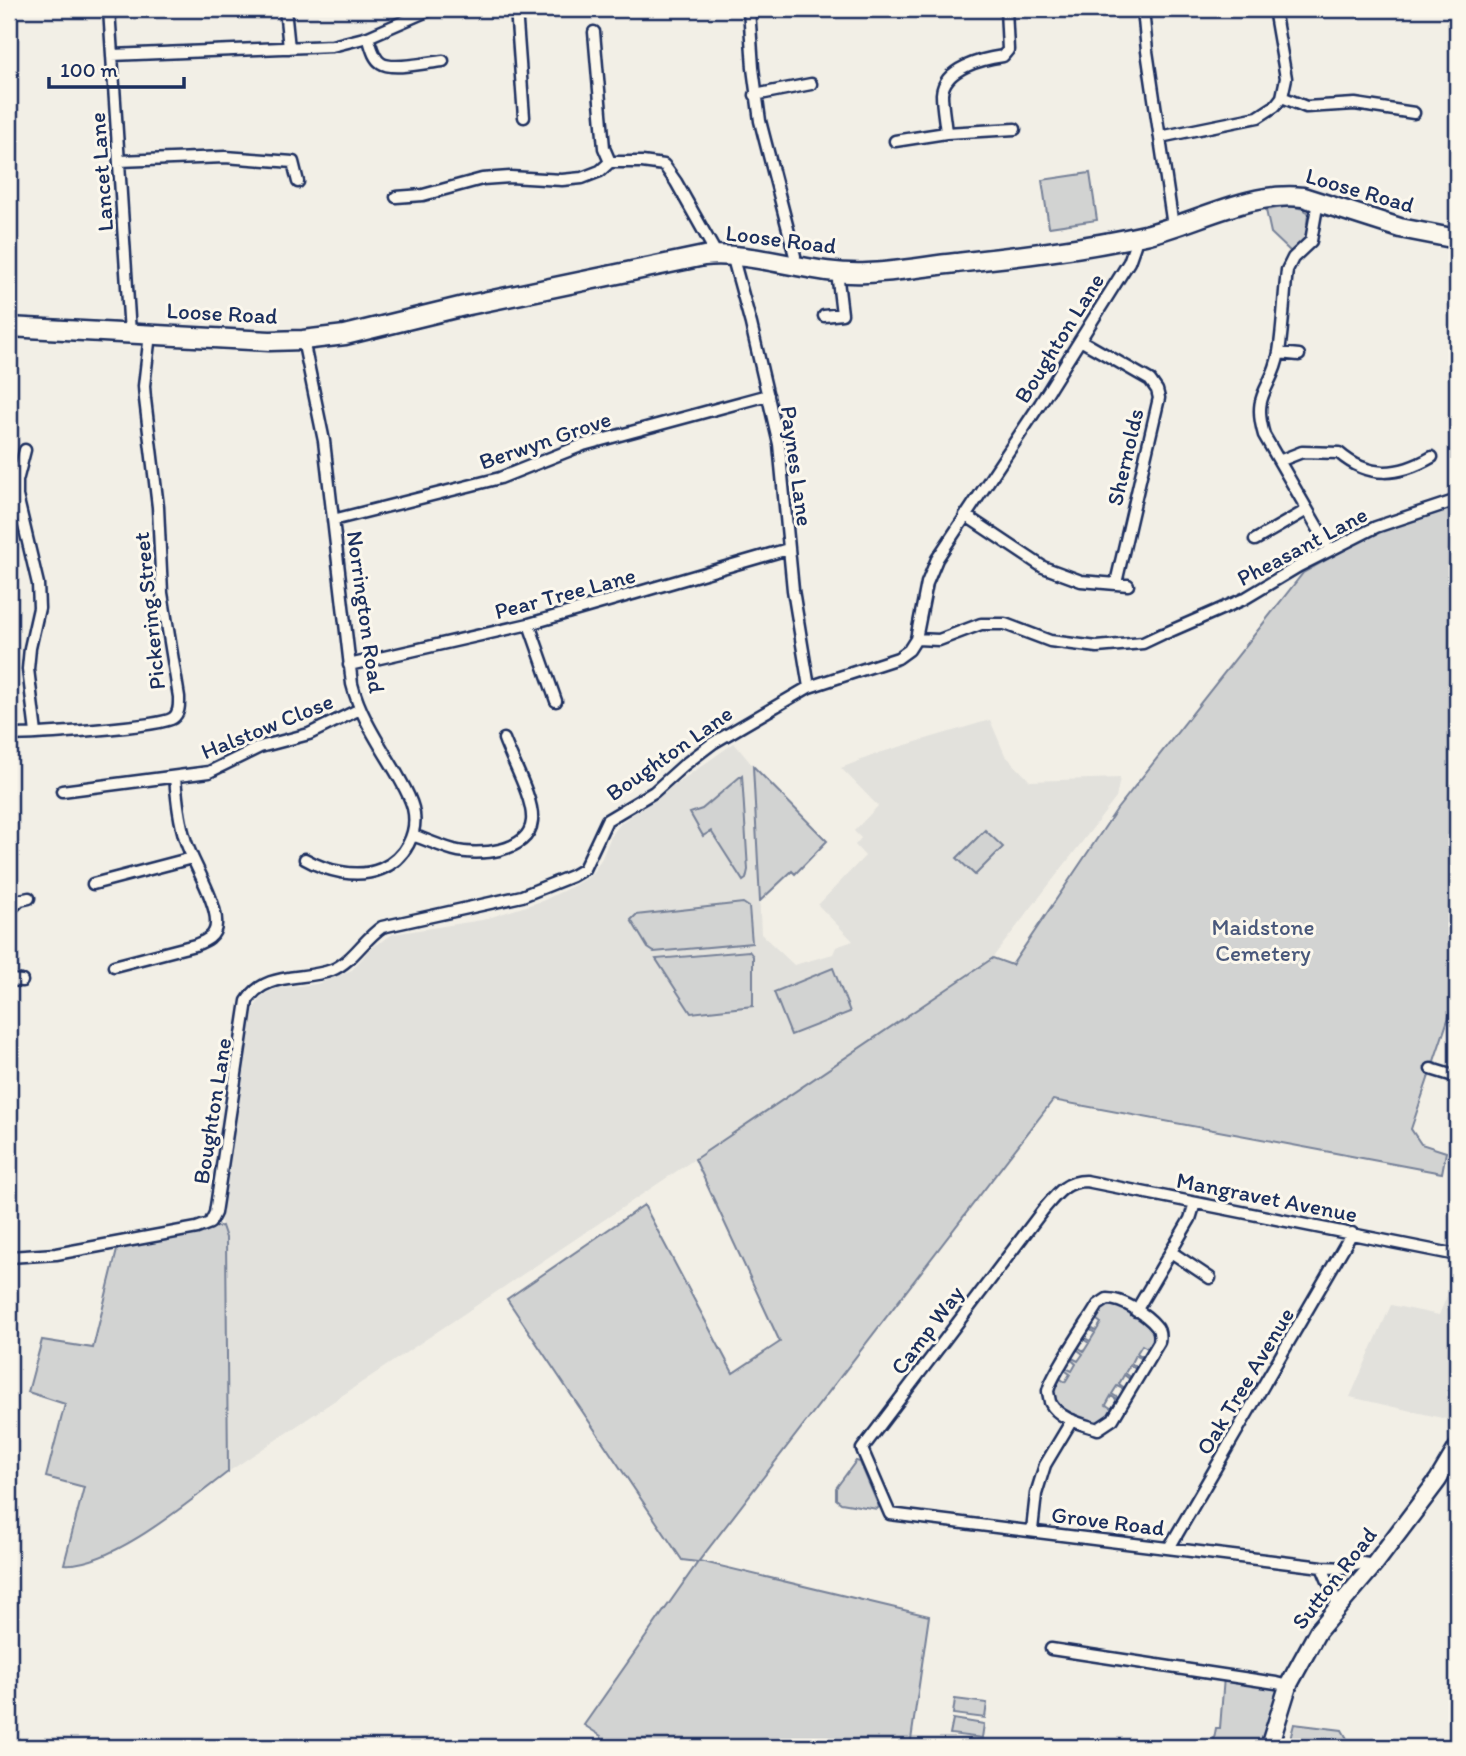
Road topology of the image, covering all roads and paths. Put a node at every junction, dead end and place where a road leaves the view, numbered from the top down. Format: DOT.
graph roads {
  1 [pos="108,9"];
  2 [pos="285,9"];
  3 [pos="432,9"];
  4 [pos="516,9"];
  5 [pos="749,9"];
  6 [pos="1006,9"];
  7 [pos="1143,9"];
  8 [pos="1274,9"];
  9 [pos="594,32"];
  10 [pos="368,37"];
  11 [pos="289,48"];
  12 [pos="112,55"];
  13 [pos="443,61"];
  14 [pos="811,84"];
  15 [pos="755,95"];
  16 [pos="1282,97"];
  17 [pos="1414,113"];
  18 [pos="524,117"];
  19 [pos="1015,129"];
  20 [pos="946,133"];
  21 [pos="1160,137"];
  22 [pos="895,141"];
  23 [pos="119,161"];
  24 [pos="610,162"];
  25 [pos="298,182"];
  26 [pos="396,197"];
  27 [pos="1318,201"];
  28 [pos="1173,226"];
  29 [pos="1135,237"];
  30 [pos="1457,239"];
  31 [pos="724,254"];
  32 [pos="793,266"];
  33 [pos="837,272"];
  34 [pos="824,316"];
  35 [pos="9,327"];
  36 [pos="130,333"];
  37 [pos="150,334"];
  38 [pos="303,340"];
  39 [pos="1080,340"];
  40 [pos="1279,353"];
  41 [pos="1300,355"];
  42 [pos="768,395"];
  43 [pos="25,450"];
  44 [pos="1432,457"];
  45 [pos="1279,461"];
  46 [pos="1457,500"];
  47 [pos="1307,510"];
  48 [pos="965,515"];
  49 [pos="333,520"];
  50 [pos="1255,540"];
  51 [pos="1326,541"];
  52 [pos="788,550"];
  53 [pos="1116,583"];
  54 [pos="1128,585"];
  55 [pos="528,624"];
  56 [pos="916,639"];
  57 [pos="349,665"];
  58 [pos="809,687"];
  59 [pos="555,701"];
  60 [pos="360,709"];
  61 [pos="36,733"];
  62 [pos="9,735"];
  63 [pos="504,740"];
  64 [pos="175,778"];
  65 [pos="62,791"];
  66 [pos="413,835"];
  67 [pos="192,858"];
  68 [pos="304,859"];
  69 [pos="93,884"];
  70 [pos="29,898"];
  71 [pos="9,911"];
  72 [pos="114,966"];
  73 [pos="9,980"];
  74 [pos="22,981"];
  75 [pos="1431,1069"];
  76 [pos="1457,1077"];
  77 [pos="1070,1183"];
  78 [pos="1195,1203"];
  79 [pos="1352,1233"];
  80 [pos="1171,1252"];
  81 [pos="1457,1255"];
  82 [pos="9,1257"];
  83 [pos="1210,1278"];
  84 [pos="1136,1311"];
  85 [pos="1072,1420"];
  86 [pos="1457,1448"];
  87 [pos="890,1514"];
  88 [pos="1032,1530"];
  89 [pos="1169,1548"];
  90 [pos="1374,1565"];
  91 [pos="1322,1567"];
  92 [pos="1338,1605"];
  93 [pos="1051,1649"];
  94 [pos="1288,1686"];
  95 [pos="1269,1747"];
  1 -- 12 [label="street, Lancet Lane"];
  2 -- 11 [label="street"];
  3 -- 10 [label="street"];
  4 -- 18 [label="street"];
  5 -- 15 [label="street"];
  6 -- 20 [label="street"];
  7 -- 21 [label="street"];
  8 -- 16 [label="street"];
  9 -- 24 [label="street"];
  10 -- 11 [label="street"];
  10 -- 13 [label="street"];
  11 -- 12 [label="street"];
  12 -- 23 [label="street, Lancet Lane"];
  14 -- 15 [label="street"];
  15 -- 32 [label="street"];
  16 -- 17 [label="street"];
  16 -- 21 [label="street"];
  19 -- 20 [label="street"];
  20 -- 22 [label="street"];
  21 -- 28 [label="street"];
  23 -- 25 [label="street"];
  23 -- 36 [label="street, Lancet Lane"];
  24 -- 26 [label="street"];
  24 -- 31 [label="street, Paynes Lane"];
  27 -- 28 [label="highway, Loose Road"];
  27 -- 30 [label="highway, Loose Road"];
  27 -- 40 [label="street"];
  28 -- 29 [label="highway, Loose Road"];
  29 -- 33 [label="highway, Loose Road"];
  29 -- 39 [label="street, Boughton Lane"];
  31 -- 32 [label="highway, Loose Road"];
  31 -- 38 [label="highway, Loose Road"];
  31 -- 42 [label="street, Paynes Lane"];
  32 -- 33 [label="highway, Loose Road"];
  33 -- 34 [label="street"];
  35 -- 36 [label="highway, Loose Road"];
  36 -- 37 [label="highway, Loose Road"];
  37 -- 38 [label="highway, Loose Road"];
  37 -- 61 [label="street, Pickering Street"];
  38 -- 49 [label="street, Norrington Road"];
  39 -- 48 [label="street, Boughton Lane"];
  39 -- 53 [label="street, Shernolds"];
  40 -- 41 [label="street"];
  40 -- 45 [label="street"];
  42 -- 49 [label="street, Berwyn Grove"];
  42 -- 52 [label="street, Paynes Lane"];
  43 -- 61 [label="street"];
  44 -- 45 [label="street"];
  45 -- 47 [label="street"];
  46 -- 56 [label="street, Pheasant Lane"];
  47 -- 50 [label="street"];
  47 -- 51 [label="street"];
  48 -- 53 [label="street"];
  48 -- 56 [label="street, Boughton Lane"];
  49 -- 57 [label="street, Norrington Road"];
  52 -- 55 [label="street, Pear Tree Lane"];
  52 -- 58 [label="street, Paynes Lane"];
  53 -- 54 [label="street"];
  55 -- 57 [label="street, Pear Tree Lane"];
  55 -- 59 [label="street"];
  56 -- 58 [label="street, Boughton Lane"];
  57 -- 60 [label="street, Norrington Road"];
  58 -- 82 [label="street, Boughton Lane"];
  60 -- 64 [label="street, Halstow Close"];
  60 -- 66 [label="street, Norrington Road"];
  61 -- 62 [label="street, Pickering Street"];
  63 -- 66 [label="street"];
  64 -- 65 [label="street, Halstow Close"];
  64 -- 67 [label="street"];
  66 -- 68 [label="street"];
  67 -- 69 [label="street"];
  67 -- 72 [label="street"];
  70 -- 71 [label="street"];
  73 -- 74 [label="street"];
  75 -- 76 [label="street"];
  77 -- 78 [label="street, Mangravet Avenue"];
  77 -- 87 [label="street, Camp Way"];
  78 -- 79 [label="street, Mangravet Avenue"];
  78 -- 80 [label="street"];
  79 -- 81 [label="street, Mangravet Avenue"];
  79 -- 89 [label="street, Oak Tree Avenue"];
  80 -- 83 [label="street"];
  80 -- 84 [label="street"];
  84 -- 85 [label="street"];
  84 -- 85 [label="street"];
  85 -- 88 [label="street"];
  86 -- 90 [label="main road, Sutton Road"];
  87 -- 88 [label="street, Grove Road"];
  88 -- 89 [label="street, Grove Road"];
  89 -- 91 [label="street, Grove Road"];
  90 -- 91 [label="street, Grove Road"];
  90 -- 92 [label="main road, Sutton Road"];
  91 -- 92 [label="street"];
  92 -- 94 [label="main road, Sutton Road"];
  93 -- 94 [label="street"];
  94 -- 95 [label="main road, Sutton Road"];
}
